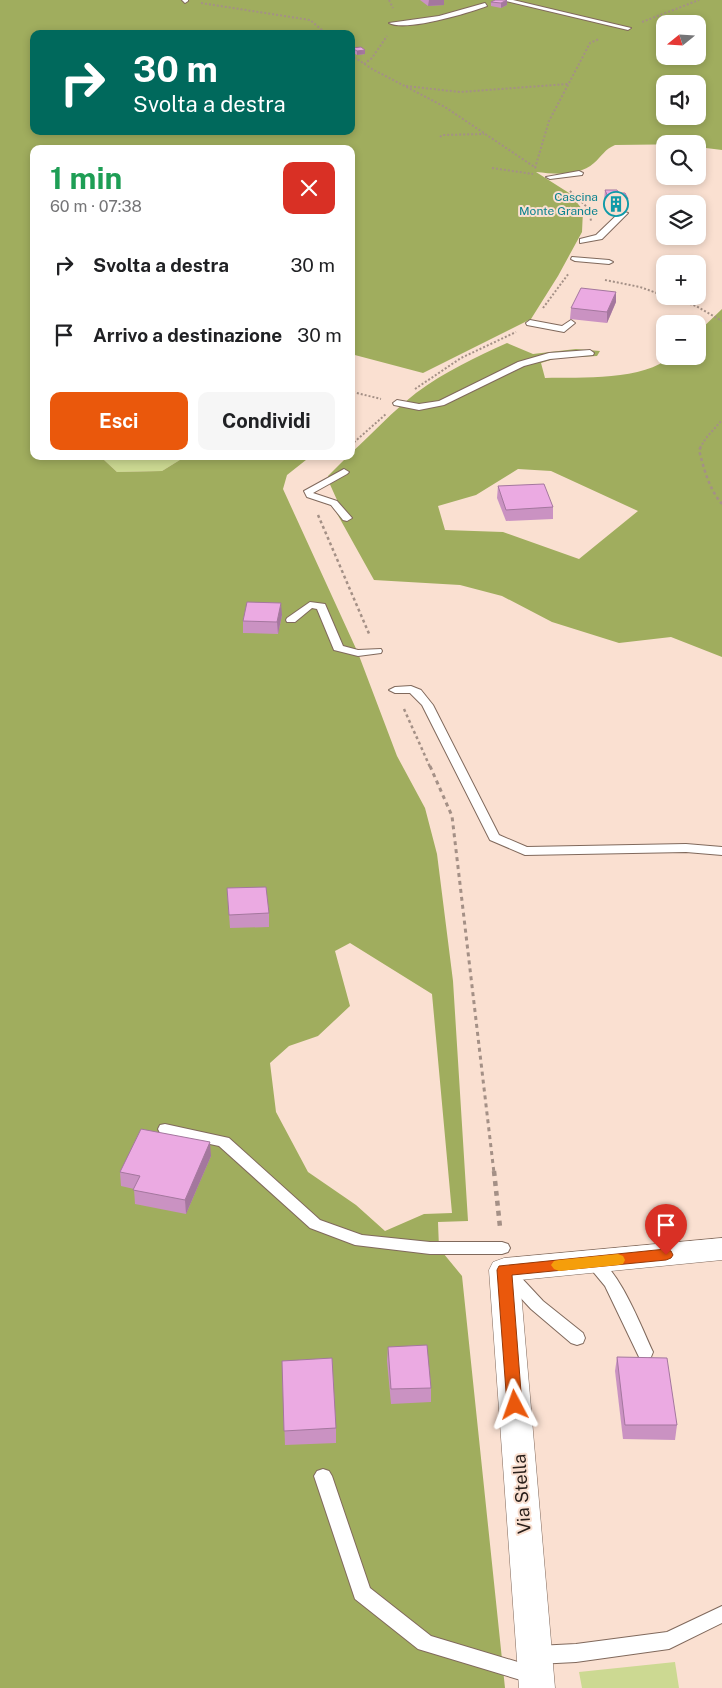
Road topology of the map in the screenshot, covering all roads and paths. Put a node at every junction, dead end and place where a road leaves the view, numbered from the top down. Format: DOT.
graph roads {
  1 [pos="505,0"];
  2 [pos="700,0"];
  3 [pos="185,1"];
  4 [pos="485,5"];
  5 [pos="392,23"];
  6 [pos="628,28"];
  7 [pos="322,30"];
  8 [pos="355,58"];
  9 [pos="364,64"];
  10 [pos="568,84"];
  11 [pos="403,85"];
  12 [pos="485,134"];
  13 [pos="440,137"];
  14 [pos="492,168"];
  15 [pos="535,168"];
  16 [pos="579,173"];
  17 [pos="550,177"];
  18 [pos="624,213"];
  19 [pos="583,241"];
  20 [pos="575,259"];
  21 [pos="609,262"];
  22 [pos="568,273"];
  23 [pos="577,275"];
  24 [pos="604,280"];
  25 [pos="656,293"];
  26 [pos="693,305"];
  27 [pos="722,321"];
  28 [pos="530,323"];
  29 [pos="571,323"];
  30 [pos="590,353"];
  31 [pos="355,393"];
  32 [pos="397,403"];
  33 [pos="722,420"];
  34 [pos="355,441"];
  35 [pos="344,472"];
  36 [pos="310,493"];
  37 [pos="722,504"];
  38 [pos="347,518"];
  39 [pos="291,620"];
  40 [pos="377,651"];
  41 [pos="395,690"];
  42 [pos="722,852"];
  43 [pos="165,1128"];
  44 [pos="722,1249"];
  45 [pos="503,1259"];
  46 [pos="593,1262"];
  47 [pos="577,1338"];
  48 [pos="645,1352"];
  49 [pos="323,1476"];
  50 [pos="722,1614"];
  51 [pos="536,1673"];
  1 -- 6 [label="lane"];
  2 -- 6 [label="path"];
  3 -- 7 [label="path"];
  4 -- 5 [label="lane"];
  5 -- 9 [label="path"];
  6 -- 10 [label="path"];
  8 -- 9 [label="path"];
  9 -- 11 [label="path"];
  10 -- 11 [label="path"];
  10 -- 15 [label="path"];
  11 -- 12 [label="path"];
  12 -- 13 [label="path"];
  12 -- 15 [label="path"];
  14 -- 17 [label="path"];
  15 -- 17 [label="path"];
  16 -- 17 [label="lane"];
  17 -- 19 [label="path"];
  18 -- 19 [label="lane"];
  20 -- 21 [label="lane"];
  20 -- 22 [label="path"];
  22 -- 23 [label="path"];
  22 -- 28 [label="path"];
  24 -- 25 [label="path"];
  26 -- 27 [label="path"];
  28 -- 29 [label="lane"];
  28 -- 32 [label="path"];
  30 -- 32 [label="lane"];
  31 -- 32 [label="path"];
  32 -- 34 [label="path"];
  33 -- 37 [label="path"];
  35 -- 36 [label="lane"];
  36 -- 38 [label="lane"];
  36 -- 40 [label="path"];
  39 -- 40 [label="lane"];
  41 -- 42 [label="lane"];
  41 -- 45 [label="path"];
  43 -- 45 [label="lane"];
  44 -- 46 [label="street"];
  45 -- 46 [label="street"];
  45 -- 47 [label="lane"];
  45 -- 51 [label="street, Via Stella"];
  46 -- 48 [label="lane"];
  49 -- 51 [label="lane"];
  50 -- 51 [label="lane"];
}
